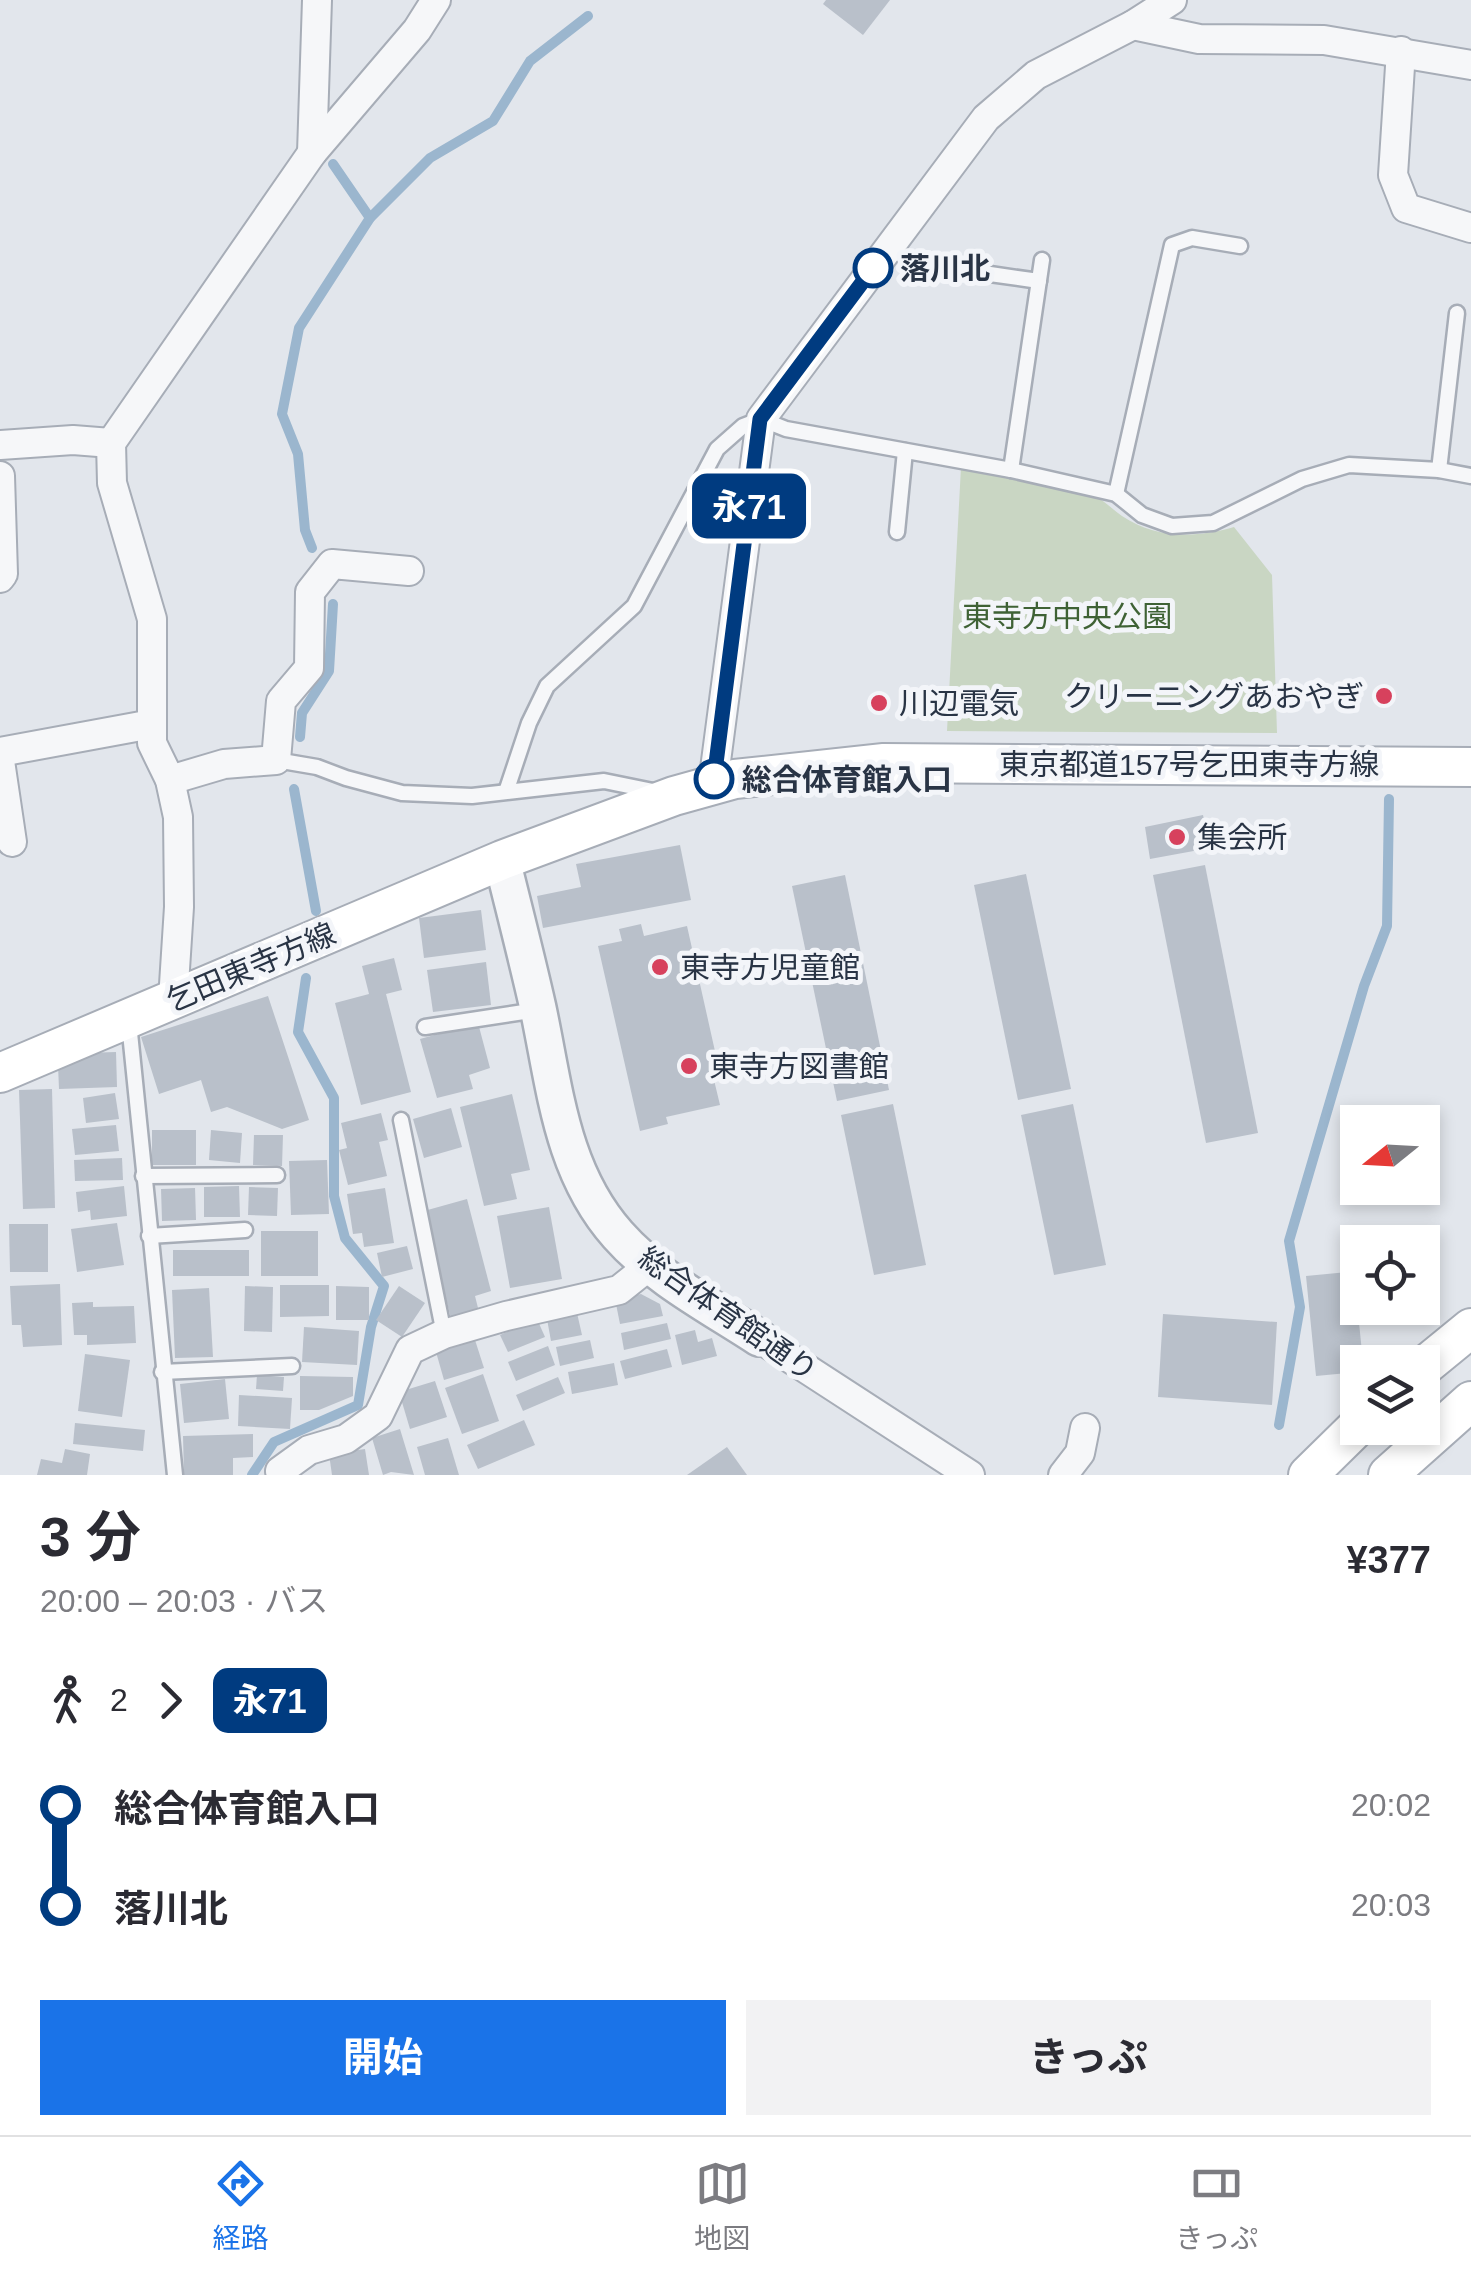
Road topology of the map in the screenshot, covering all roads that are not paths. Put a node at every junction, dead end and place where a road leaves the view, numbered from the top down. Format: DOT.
graph roads {
  1 [pos="317,0"];
  2 [pos="436,0"];
  3 [pos="1172,0"];
  4 [pos="1133,25"];
  5 [pos="1401,51"];
  6 [pos="1471,66"];
  7 [pos="312,154"];
  8 [pos="1471,228"];
  9 [pos="1240,246"];
  10 [pos="1042,260"];
  11 [pos="990,274"];
  12 [pos="1040,282"];
  13 [pos="1457,314"];
  14 [pos="760,419"];
  15 [pos="110,443"];
  16 [pos="0,445"];
  17 [pos="906,451"];
  18 [pos="1011,470"];
  19 [pos="1439,470"];
  20 [pos="0,476"];
  21 [pos="1471,476"];
  22 [pos="1116,494"];
  23 [pos="897,532"];
  24 [pos="409,572"];
  25 [pos="0,578"];
  26 [pos="152,724"];
  27 [pos="0,752"];
  28 [pos="276,760"];
  29 [pos="0,761"];
  30 [pos="1471,766"];
  31 [pos="170,780"];
  32 [pos="713,784"];
  33 [pos="507,790"];
  34 [pos="674,796"];
  35 [pos="17,841"];
  36 [pos="502,860"];
  37 [pos="173,1000"];
  38 [pos="538,1010"];
  39 [pos="128,1020"];
  40 [pos="425,1027"];
  41 [pos="0,1073"];
  42 [pos="400,1120"];
  43 [pos="277,1175"];
  44 [pos="143,1176"];
  45 [pos="245,1230"];
  46 [pos="149,1236"];
  47 [pos="649,1266"];
  48 [pos="1471,1328"];
  49 [pos="444,1334"];
  50 [pos="758,1338"];
  51 [pos="1440,1353"];
  52 [pos="292,1366"];
  53 [pos="162,1372"];
  54 [pos="1471,1401"];
  55 [pos="1085,1428"];
  56 [pos="1340,1444"];
  57 [pos="279,1473"];
  58 [pos="175,1475"];
  59 [pos="970,1475"];
  60 [pos="1062,1475"];
  61 [pos="1308,1475"];
  62 [pos="1388,1475"];
  1 -- 7 [label="street"];
  2 -- 7 [label="street"];
  3 -- 4 [label="street"];
  4 -- 5 [label="street"];
  4 -- 14 [label="street"];
  5 -- 6 [label="street"];
  5 -- 8 [label="street"];
  7 -- 15 [label="street"];
  9 -- 22 [label="lane"];
  10 -- 12 [label="lane"];
  11 -- 12 [label="lane"];
  12 -- 18 [label="lane"];
  13 -- 19 [label="lane"];
  14 -- 17 [label="lane"];
  14 -- 32 [label="street"];
  14 -- 33 [label="lane"];
  15 -- 16 [label="street"];
  15 -- 26 [label="street"];
  17 -- 18 [label="lane"];
  17 -- 23 [label="lane"];
  18 -- 22 [label="lane"];
  19 -- 21 [label="lane"];
  19 -- 22 [label="lane"];
  20 -- 25 [label="street"];
  24 -- 28 [label="street"];
  26 -- 27 [label="street"];
  26 -- 31 [label="street"];
  28 -- 31 [label="street"];
  28 -- 33 [label="lane"];
  29 -- 35 [label="street"];
  30 -- 32 [label="main road, 東京都道157号乞田東寺方線"];
  31 -- 37 [label="street"];
  32 -- 34 [label="main road, 東京都道157号乞田東寺方線"];
  33 -- 34 [label="lane"];
  34 -- 36 [label="main road, 東京都道157号乞田東寺方線"];
  36 -- 37 [label="main road, 乞田東寺方線"];
  36 -- 38 [label="street, 総合体育館通り"];
  37 -- 39 [label="main road, 乞田東寺方線"];
  38 -- 40 [label="lane"];
  38 -- 47 [label="street, 総合体育館通り"];
  39 -- 41 [label="main road, 乞田東寺方線"];
  39 -- 44 [label="lane"];
  42 -- 49 [label="lane"];
  43 -- 44 [label="lane"];
  44 -- 46 [label="lane"];
  45 -- 46 [label="lane"];
  46 -- 53 [label="lane"];
  47 -- 49 [label="street"];
  47 -- 50 [label="street, 総合体育館通り"];
  48 -- 51 [label="main road"];
  49 -- 57 [label="street"];
  50 -- 59 [label="street, 総合体育館通り"];
  52 -- 53 [label="lane"];
  53 -- 58 [label="lane"];
  54 -- 62 [label="main road"];
  55 -- 60 [label="street"];
  56 -- 61 [label="main road"];
}
